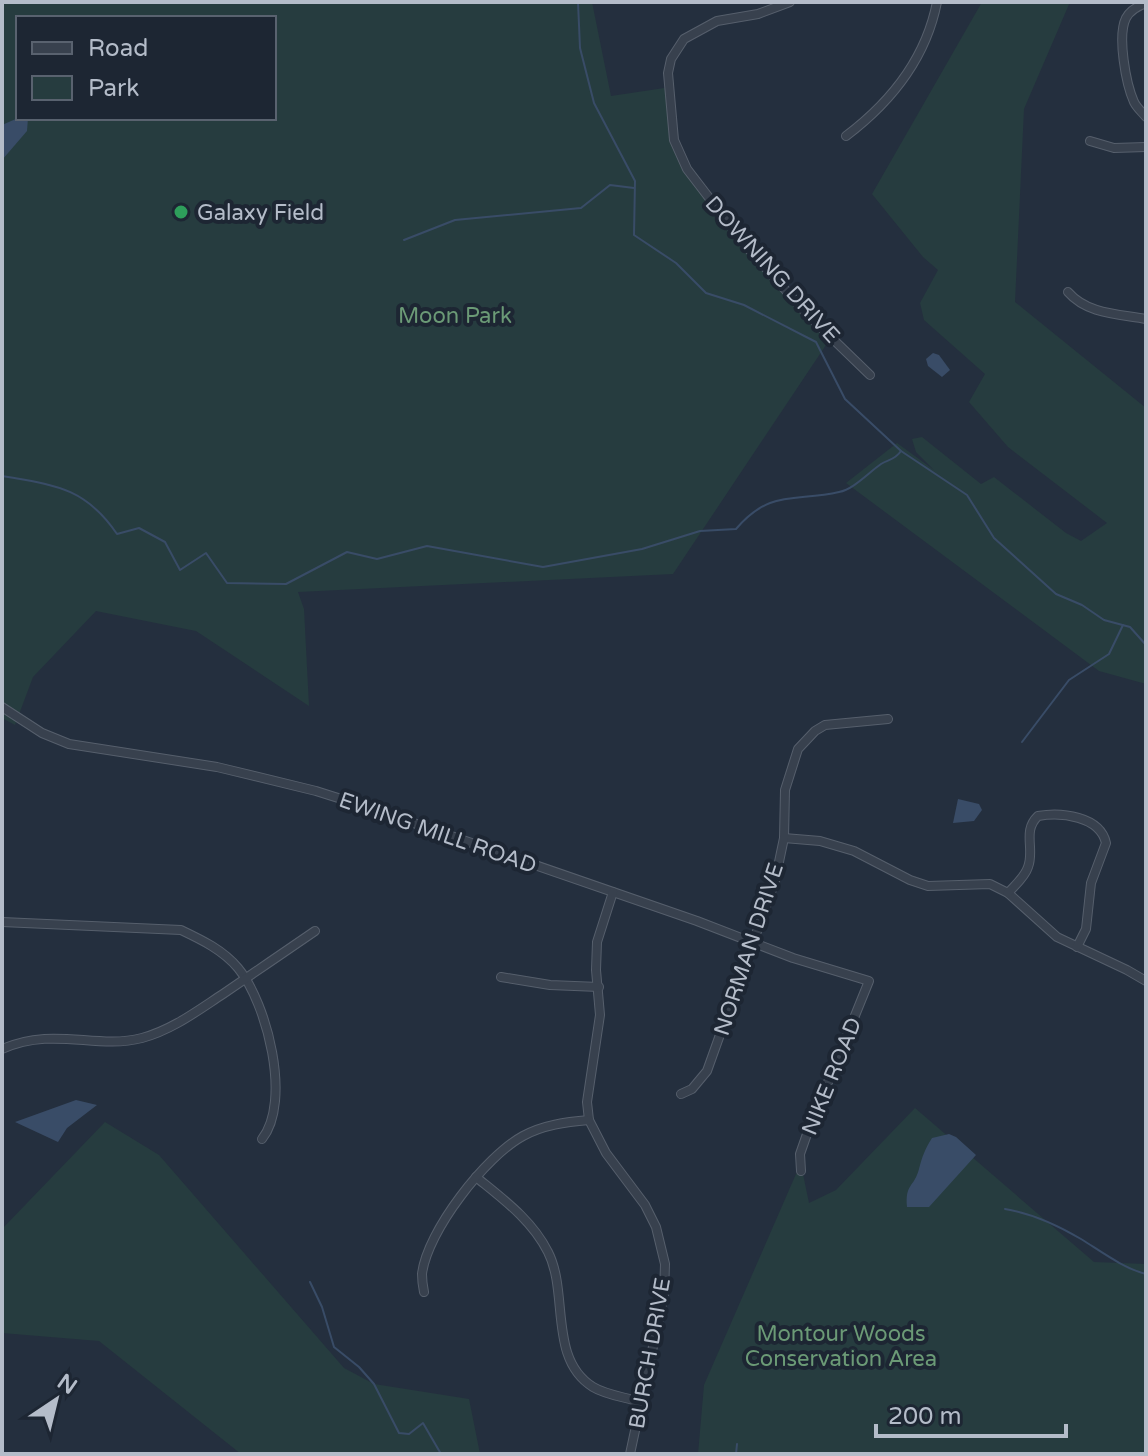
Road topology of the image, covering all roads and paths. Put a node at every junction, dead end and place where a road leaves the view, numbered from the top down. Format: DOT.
graph roads {
  1 [pos="790,2"];
  2 [pos="937,2"];
  3 [pos="1146,3"];
  4 [pos="1146,117"];
  5 [pos="846,136"];
  6 [pos="1090,141"];
  7 [pos="1146,147"];
  8 [pos="1068,292"];
  9 [pos="1146,319"];
  10 [pos="870,375"];
  11 [pos="2,707"];
  12 [pos="888,719"];
  13 [pos="784,838"];
  14 [pos="613,892"];
  15 [pos="1008,893"];
  16 [pos="2,922"];
  17 [pos="315,931"];
  18 [pos="753,943"];
  19 [pos="1077,947"];
  20 [pos="501,977"];
  21 [pos="245,979"];
  22 [pos="869,981"];
  23 [pos="1146,981"];
  24 [pos="599,987"];
  25 [pos="2,1049"];
  26 [pos="681,1094"];
  27 [pos="589,1120"];
  28 [pos="262,1139"];
  29 [pos="801,1171"];
  30 [pos="476,1177"];
  31 [pos="424,1292"];
  32 [pos="640,1402"];
  33 [pos="630,1454"];
  1 -- 10 [label="street, DOWNING DRIVE"];
  2 -- 5 [label="street"];
  3 -- 4 [label="street"];
  6 -- 7 [label="street"];
  8 -- 9 [label="street"];
  11 -- 14 [label="street, EWING MILL ROAD"];
  12 -- 13 [label="street, NORMAN DRIVE"];
  13 -- 15 [label="street"];
  13 -- 18 [label="street, NORMAN DRIVE"];
  14 -- 18 [label="street, EWING MILL ROAD"];
  14 -- 24 [label="street, BURCH DRIVE"];
  15 -- 19 [label="street"];
  15 -- 19 [label="street"];
  16 -- 21 [label="street"];
  17 -- 21 [label="street"];
  18 -- 22 [label="street, EWING MILL ROAD"];
  18 -- 26 [label="street, NORMAN DRIVE"];
  19 -- 23 [label="street"];
  20 -- 24 [label="street"];
  21 -- 25 [label="street"];
  21 -- 28 [label="street"];
  22 -- 29 [label="street, NIKE ROAD"];
  24 -- 27 [label="street, BURCH DRIVE"];
  27 -- 30 [label="street"];
  27 -- 32 [label="street, BURCH DRIVE"];
  30 -- 31 [label="street"];
  30 -- 32 [label="street"];
  32 -- 33 [label="street, BURCH DRIVE"];
}
